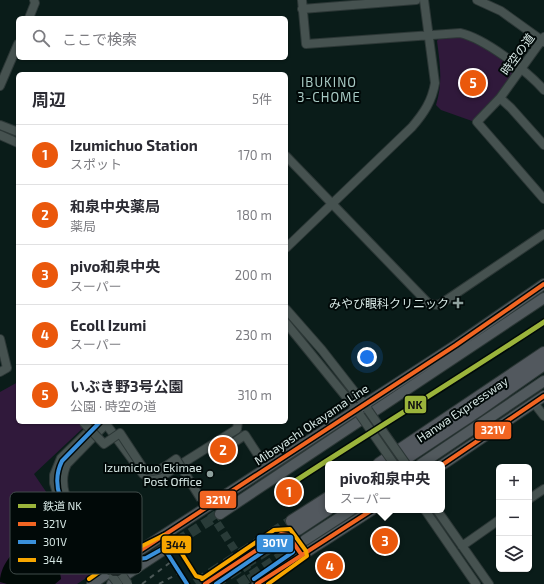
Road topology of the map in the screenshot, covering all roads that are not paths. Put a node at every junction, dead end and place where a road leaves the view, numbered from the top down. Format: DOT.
graph roads {
  1 [pos="34,0"];
  2 [pos="302,0"];
  3 [pos="416,0"];
  4 [pos="424,0"];
  5 [pos="477,0"];
  6 [pos="302,9"];
  7 [pos="30,16"];
  8 [pos="429,35"];
  9 [pos="543,40"];
  10 [pos="16,49"];
  11 [pos="521,69"];
  12 [pos="0,86"];
  13 [pos="544,90"];
  14 [pos="500,98"];
  15 [pos="0,125"];
  16 [pos="16,131"];
  17 [pos="0,135"];
  18 [pos="16,142"];
  19 [pos="544,145"];
  20 [pos="288,158"];
  21 [pos="544,199"];
  22 [pos="333,203"];
  23 [pos="544,234"];
  24 [pos="288,246"];
  25 [pos="544,284"];
  26 [pos="544,298"];
  27 [pos="288,311"];
  28 [pos="288,325"];
  29 [pos="0,339"];
  30 [pos="1,348"];
  31 [pos="544,353"];
  32 [pos="544,364"];
  33 [pos="0,372"];
  34 [pos="544,381"];
  35 [pos="544,396"];
  36 [pos="534,403"];
  37 [pos="362,409"];
  38 [pos="544,416"];
  39 [pos="85,424"];
  40 [pos="103,424"];
  41 [pos="105,424"];
  42 [pos="238,424"];
  43 [pos="300,436"];
  44 [pos="236,441"];
  45 [pos="383,461"];
  46 [pos="393,461"];
  47 [pos="400,461"];
  48 [pos="404,461"];
  49 [pos="425,461"];
  50 [pos="445,463"];
  51 [pos="544,489"];
  52 [pos="57,492"];
  53 [pos="532,497"];
  54 [pos="201,499"];
  55 [pos="325,500"];
  56 [pos="325,510"];
  57 [pos="346,513"];
  58 [pos="367,513"];
  59 [pos="427,513"];
  60 [pos="439,513"];
  61 [pos="220,514"];
  62 [pos="496,522"];
  63 [pos="305,540"];
  64 [pos="462,546"];
  65 [pos="165,549"];
  66 [pos="142,557"];
  67 [pos="142,561"];
  68 [pos="114,576"];
  69 [pos="92,584"];
  70 [pos="128,584"];
  71 [pos="257,584"];
  72 [pos="476,584"];
  73 [pos="489,584"];
  1 -- 7 [label="street"];
  2 -- 6 [label="street"];
  3 -- 6 [label="street"];
  4 -- 8 [label="street"];
  5 -- 9 [label="street"];
  6 -- 8 [label="street"];
  8 -- 11 [label="street"];
  8 -- 22 [label="street"];
  9 -- 11 [label="street, 時空の道"];
  10 -- 12 [label="street"];
  11 -- 13 [label="street"];
  11 -- 14 [label="street, 時空の道"];
  14 -- 19 [label="street"];
  14 -- 21 [label="street, 時空の道"];
  15 -- 16 [label="street"];
  17 -- 18 [label="street"];
  20 -- 22 [label="street"];
  22 -- 23 [label="street"];
  22 -- 24 [label="street"];
  25 -- 37 [label="main road, Mibayashi Okayama Line"];
  26 -- 61 [label="main road, Mibayashi Okayama Line"];
  27 -- 37 [label="street"];
  28 -- 37 [label="street"];
  29 -- 30 [label="street"];
  30 -- 33 [label="street"];
  31 -- 45 [label="highway, Hanwa Expressway"];
  32 -- 47 [label="highway, Hanwa Expressway"];
  34 -- 49 [label="main road"];
  35 -- 36 [label="main road"];
  36 -- 38 [label="street"];
  36 -- 50 [label="main road"];
  37 -- 46 [label="street, bridge"];
  37 -- 48 [label="street, bridge"];
  37 -- 66 [label="main road, Mibayashi Okayama Line"];
  39 -- 54 [label="street, bridge"];
  40 -- 52 [label="street"];
  41 -- 42 [label="street"];
  43 -- 44 [label="street"];
  51 -- 53 [label="street"];
  55 -- 56 [label="highway"];
  57 -- 63 [label="main road"];
  58 -- 71 [label="main road"];
  59 -- 72 [label="street"];
  60 -- 64 [label="street"];
  62 -- 64 [label="street"];
  64 -- 73 [label="street"];
  65 -- 67 [label="main road, Mibayashi Okayama Line"];
  68 -- 69 [label="main road, Mibayashi Okayama Line"];
  68 -- 70 [label="street, bridge"];
}
